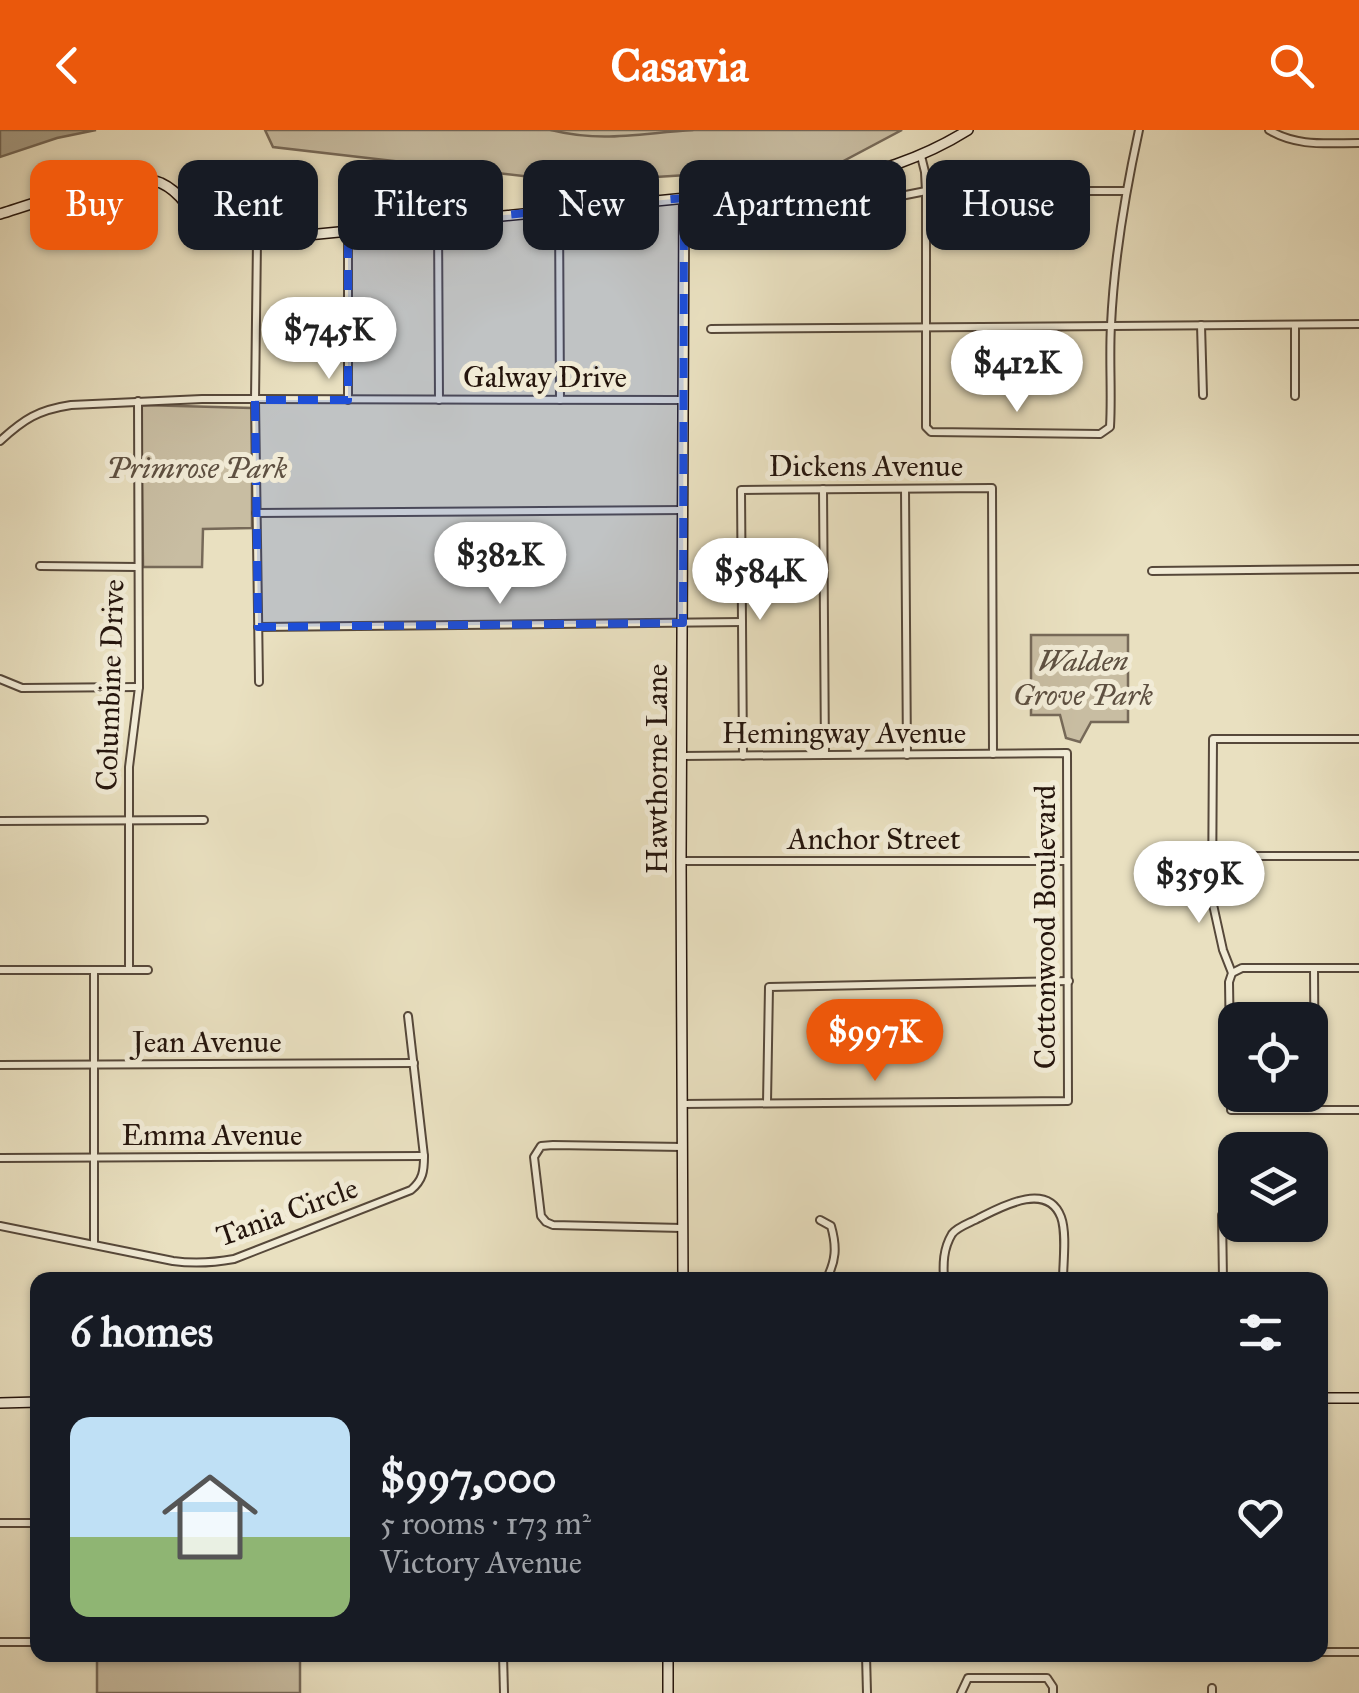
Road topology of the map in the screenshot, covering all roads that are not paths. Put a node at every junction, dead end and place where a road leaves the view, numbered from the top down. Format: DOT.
graph roads {
  1 [pos="968,130"];
  2 [pos="1139,130"];
  3 [pos="1269,130"];
  4 [pos="1359,143"];
  5 [pos="921,156"];
  6 [pos="906,161"];
  7 [pos="926,191"];
  8 [pos="1090,191"];
  9 [pos="1126,191"];
  10 [pos="178,195"];
  11 [pos="906,195"];
  12 [pos="0,214"];
  13 [pos="257,250"];
  14 [pos="348,250"];
  15 [pos="438,250"];
  16 [pos="560,250"];
  17 [pos="683,250"];
  18 [pos="1111,324"];
  19 [pos="1296,324"];
  20 [pos="1359,324"];
  21 [pos="1202,325"];
  22 [pos="925,326"];
  23 [pos="710,329"];
  24 [pos="1203,395"];
  25 [pos="1295,396"];
  26 [pos="255,400"];
  27 [pos="348,400"];
  28 [pos="439,400"];
  29 [pos="560,400"];
  30 [pos="682,400"];
  31 [pos="138,401"];
  32 [pos="0,442"];
  33 [pos="905,488"];
  34 [pos="824,489"];
  35 [pos="682,510"];
  36 [pos="256,514"];
  37 [pos="40,566"];
  38 [pos="138,567"];
  39 [pos="1359,569"];
  40 [pos="1152,570"];
  41 [pos="742,622"];
  42 [pos="684,623"];
  43 [pos="258,627"];
  44 [pos="0,679"];
  45 [pos="259,682"];
  46 [pos="139,687"];
  47 [pos="1359,739"];
  48 [pos="993,754"];
  49 [pos="1067,754"];
  50 [pos="825,755"];
  51 [pos="907,755"];
  52 [pos="682,756"];
  53 [pos="743,756"];
  54 [pos="204,820"];
  55 [pos="128,821"];
  56 [pos="0,822"];
  57 [pos="1212,856"];
  58 [pos="1359,856"];
  59 [pos="1067,861"];
  60 [pos="681,862"];
  61 [pos="1314,968"];
  62 [pos="1359,968"];
  63 [pos="0,970"];
  64 [pos="94,970"];
  65 [pos="129,970"];
  66 [pos="148,970"];
  67 [pos="1232,973"];
  68 [pos="1068,982"];
  69 [pos="1229,1002"];
  70 [pos="1314,1002"];
  71 [pos="408,1016"];
  72 [pos="414,1063"];
  73 [pos="0,1065"];
  74 [pos="94,1065"];
  75 [pos="768,1102"];
  76 [pos="683,1104"];
  77 [pos="1328,1110"];
  78 [pos="1359,1110"];
  79 [pos="682,1147"];
  80 [pos="424,1156"];
  81 [pos="0,1158"];
  82 [pos="94,1158"];
  83 [pos="820,1220"];
  84 [pos="0,1226"];
  85 [pos="683,1228"];
  86 [pos="1222,1242"];
  87 [pos="94,1244"];
  88 [pos="683,1272"];
  89 [pos="830,1272"];
  90 [pos="944,1272"];
  91 [pos="1063,1272"];
  92 [pos="1223,1272"];
  93 [pos="1328,1398"];
  94 [pos="1359,1398"];
  95 [pos="0,1402"];
  96 [pos="30,1402"];
  97 [pos="0,1523"];
  98 [pos="30,1523"];
  99 [pos="0,1642"];
  100 [pos="30,1642"];
  101 [pos="1328,1652"];
  102 [pos="1359,1652"];
  103 [pos="503,1662"];
  104 [pos="668,1662"];
  105 [pos="866,1662"];
  106 [pos="504,1693"];
  107 [pos="668,1693"];
  108 [pos="866,1693"];
  109 [pos="961,1693"];
  110 [pos="1053,1693"];
  1 -- 5 [label="street"];
  2 -- 9 [label="street"];
  3 -- 4 [label="street"];
  5 -- 6 [label="street"];
  5 -- 7 [label="street"];
  7 -- 11 [label="street"];
  7 -- 22 [label="street"];
  8 -- 9 [label="street"];
  9 -- 18 [label="street"];
  10 -- 12 [label="street"];
  13 -- 26 [label="street"];
  14 -- 27 [label="street"];
  15 -- 28 [label="street"];
  16 -- 29 [label="street"];
  17 -- 30 [label="street, Hawthorne Lane"];
  18 -- 21 [label="street"];
  18 -- 22 [label="street"];
  18 -- 22 [label="street"];
  19 -- 20 [label="street"];
  19 -- 21 [label="street"];
  19 -- 25 [label="street"];
  21 -- 24 [label="street"];
  22 -- 23 [label="street"];
  26 -- 27 [label="street, Galway Drive"];
  26 -- 31 [label="street, Galway Drive"];
  26 -- 36 [label="street"];
  27 -- 28 [label="street, Galway Drive"];
  28 -- 29 [label="street, Galway Drive"];
  29 -- 30 [label="street, Galway Drive"];
  30 -- 35 [label="street, Hawthorne Lane"];
  31 -- 32 [label="street, Galway Drive"];
  31 -- 38 [label="street, Columbine Drive"];
  33 -- 34 [label="street, Dickens Avenue"];
  33 -- 48 [label="street, Dickens Avenue"];
  33 -- 51 [label="street"];
  34 -- 41 [label="street, Dickens Avenue"];
  34 -- 50 [label="street"];
  35 -- 36 [label="street"];
  35 -- 42 [label="street, Hawthorne Lane"];
  36 -- 43 [label="street"];
  37 -- 38 [label="street"];
  38 -- 46 [label="street, Columbine Drive"];
  39 -- 40 [label="street"];
  41 -- 42 [label="street"];
  41 -- 53 [label="street"];
  42 -- 43 [label="street"];
  42 -- 52 [label="street, Hawthorne Lane"];
  43 -- 45 [label="street"];
  44 -- 46 [label="street"];
  46 -- 55 [label="street, Columbine Drive"];
  47 -- 57 [label="street"];
  48 -- 49 [label="street, Hemingway Avenue"];
  48 -- 51 [label="street, Hemingway Avenue"];
  49 -- 59 [label="street, Cottonwood Boulevard"];
  50 -- 51 [label="street, Hemingway Avenue"];
  50 -- 53 [label="street, Hemingway Avenue"];
  52 -- 53 [label="street, Hemingway Avenue"];
  52 -- 60 [label="street, Hawthorne Lane"];
  54 -- 55 [label="street"];
  55 -- 56 [label="street"];
  55 -- 65 [label="street, Columbine Drive"];
  57 -- 58 [label="street"];
  57 -- 67 [label="street"];
  59 -- 60 [label="street, Anchor Street"];
  59 -- 68 [label="street, Cottonwood Boulevard"];
  60 -- 76 [label="street, Hawthorne Lane"];
  61 -- 62 [label="street"];
  61 -- 67 [label="street"];
  61 -- 70 [label="street"];
  63 -- 64 [label="street"];
  64 -- 65 [label="street"];
  64 -- 74 [label="street"];
  65 -- 66 [label="street"];
  67 -- 69 [label="street"];
  68 -- 75 [label="street"];
  68 -- 75 [label="street, Cottonwood Boulevard"];
  71 -- 72 [label="street"];
  72 -- 74 [label="street, Jean Avenue"];
  72 -- 80 [label="street"];
  73 -- 74 [label="street, Jean Avenue"];
  74 -- 82 [label="street"];
  75 -- 76 [label="street"];
  76 -- 79 [label="street, Hawthorne Lane"];
  77 -- 78 [label="street"];
  79 -- 85 [label="street, Hawthorne Lane"];
  79 -- 85 [label="street"];
  80 -- 82 [label="street, Emma Avenue"];
  80 -- 87 [label="street, Tania Circle"];
  81 -- 82 [label="street, Emma Avenue"];
  82 -- 87 [label="street"];
  83 -- 89 [label="street"];
  84 -- 87 [label="street, Tania Circle"];
  85 -- 88 [label="street, Hawthorne Lane"];
  86 -- 92 [label="street"];
  90 -- 91 [label="street"];
  93 -- 94 [label="street"];
  95 -- 96 [label="street"];
  97 -- 98 [label="street"];
  99 -- 100 [label="street"];
  101 -- 102 [label="street"];
  103 -- 106 [label="street"];
  104 -- 107 [label="street"];
  105 -- 108 [label="street"];
  109 -- 110 [label="street"];
}
